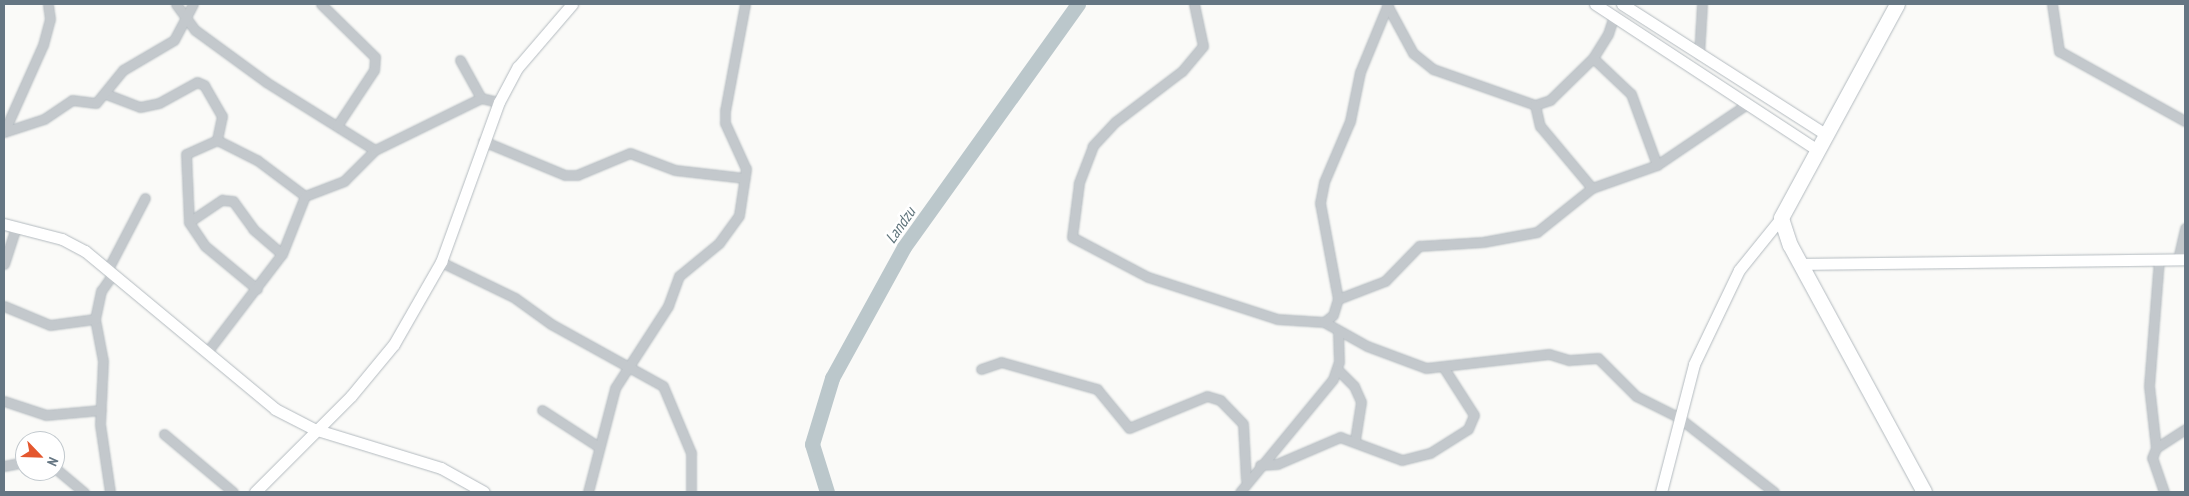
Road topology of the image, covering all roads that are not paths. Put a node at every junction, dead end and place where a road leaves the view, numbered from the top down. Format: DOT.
graph roads {
  1 [pos="48,4"];
  2 [pos="176,4"];
  3 [pos="193,4"];
  4 [pos="321,4"];
  5 [pos="572,4"];
  6 [pos="745,4"];
  7 [pos="1194,4"];
  8 [pos="1595,4"];
  9 [pos="1622,4"];
  10 [pos="1702,4"];
  11 [pos="1898,4"];
  12 [pos="2052,4"];
  13 [pos="1387,5"];
  14 [pos="1614,16"];
  15 [pos="186,21"];
  16 [pos="1699,55"];
  17 [pos="1593,58"];
  18 [pos="460,60"];
  19 [pos="106,94"];
  20 [pos="481,98"];
  21 [pos="499,102"];
  22 [pos="1747,104"];
  23 [pos="1535,105"];
  24 [pos="2185,122"];
  25 [pos="337,126"];
  26 [pos="4,132"];
  27 [pos="1824,133"];
  28 [pos="217,140"];
  29 [pos="483,141"];
  30 [pos="1816,149"];
  31 [pos="375,150"];
  32 [pos="1657,164"];
  33 [pos="745,178"];
  34 [pos="1592,188"];
  35 [pos="305,196"];
  36 [pos="145,198"];
  37 [pos="1781,218"];
  38 [pos="188,222"];
  39 [pos="4,224"];
  40 [pos="16,228"];
  41 [pos="2185,228"];
  42 [pos="282,254"];
  43 [pos="2159,259"];
  44 [pos="2182,259"];
  45 [pos="441,262"];
  46 [pos="4,264"];
  47 [pos="1802,264"];
  48 [pos="111,271"];
  49 [pos="256,289"];
  50 [pos="1338,299"];
  51 [pos="4,306"];
  52 [pos="95,319"];
  53 [pos="1324,322"];
  54 [pos="1338,331"];
  55 [pos="207,352"];
  56 [pos="629,365"];
  57 [pos="1444,368"];
  58 [pos="981,369"];
  59 [pos="1338,370"];
  60 [pos="4,401"];
  61 [pos="101,410"];
  62 [pos="542,410"];
  63 [pos="1678,417"];
  64 [pos="314,429"];
  65 [pos="2185,429"];
  66 [pos="164,434"];
  67 [pos="1355,441"];
  68 [pos="599,447"];
  69 [pos="2156,448"];
  70 [pos="1260,465"];
  71 [pos="65,476"];
  72 [pos="1246,480"];
  73 [pos="84,492"];
  74 [pos="110,492"];
  75 [pos="233,492"];
  76 [pos="255,492"];
  77 [pos="484,492"];
  78 [pos="588,492"];
  79 [pos="691,492"];
  80 [pos="1240,492"];
  81 [pos="1661,492"];
  82 [pos="1774,492"];
  83 [pos="1924,492"];
  84 [pos="2164,492"];
  1 -- 26 [label="street"];
  2 -- 15 [label="street"];
  3 -- 15 [label="street"];
  4 -- 25 [label="street"];
  5 -- 21 [label="street"];
  6 -- 33 [label="street"];
  7 -- 53 [label="street"];
  8 -- 14 [label="street"];
  9 -- 16 [label="street"];
  10 -- 16 [label="street"];
  11 -- 27 [label="highway"];
  12 -- 24 [label="street"];
  13 -- 23 [label="street"];
  13 -- 50 [label="street"];
  14 -- 17 [label="street"];
  14 -- 22 [label="street"];
  15 -- 19 [label="street"];
  15 -- 25 [label="street"];
  16 -- 27 [label="street"];
  17 -- 23 [label="street"];
  17 -- 32 [label="street"];
  18 -- 20 [label="street"];
  19 -- 26 [label="street"];
  19 -- 28 [label="street"];
  20 -- 21 [label="street"];
  20 -- 31 [label="street"];
  21 -- 29 [label="street"];
  22 -- 30 [label="street"];
  22 -- 32 [label="street"];
  23 -- 34 [label="street"];
  25 -- 31 [label="street"];
  27 -- 30 [label="highway"];
  28 -- 35 [label="street"];
  28 -- 38 [label="street"];
  29 -- 33 [label="street"];
  29 -- 45 [label="street"];
  30 -- 37 [label="highway"];
  31 -- 35 [label="street"];
  32 -- 34 [label="street"];
  33 -- 56 [label="street"];
  34 -- 50 [label="street"];
  35 -- 42 [label="street"];
  36 -- 48 [label="street"];
  37 -- 47 [label="highway"];
  37 -- 63 [label="street"];
  38 -- 42 [label="street"];
  38 -- 49 [label="street"];
  39 -- 40 [label="street"];
  40 -- 46 [label="street"];
  40 -- 48 [label="street"];
  41 -- 44 [label="street"];
  42 -- 49 [label="street"];
  43 -- 44 [label="street"];
  43 -- 47 [label="street"];
  43 -- 69 [label="street"];
  45 -- 56 [label="street"];
  45 -- 64 [label="street"];
  47 -- 83 [label="highway"];
  48 -- 52 [label="street"];
  48 -- 55 [label="street"];
  49 -- 55 [label="street"];
  50 -- 53 [label="street"];
  51 -- 52 [label="street"];
  52 -- 61 [label="street"];
  53 -- 54 [label="street"];
  54 -- 57 [label="street"];
  54 -- 59 [label="street"];
  55 -- 64 [label="street"];
  56 -- 68 [label="street"];
  56 -- 79 [label="street"];
  57 -- 63 [label="street"];
  57 -- 67 [label="street"];
  58 -- 72 [label="street"];
  59 -- 67 [label="street"];
  59 -- 70 [label="street"];
  60 -- 61 [label="street"];
  61 -- 74 [label="street"];
  62 -- 68 [label="street"];
  63 -- 81 [label="street"];
  63 -- 82 [label="street"];
  64 -- 76 [label="street"];
  64 -- 77 [label="street"];
  65 -- 69 [label="street"];
  66 -- 75 [label="street"];
  67 -- 70 [label="street"];
  68 -- 78 [label="street"];
  69 -- 84 [label="street"];
  70 -- 72 [label="street"];
  71 -- 73 [label="street"];
  72 -- 80 [label="street"];
}
